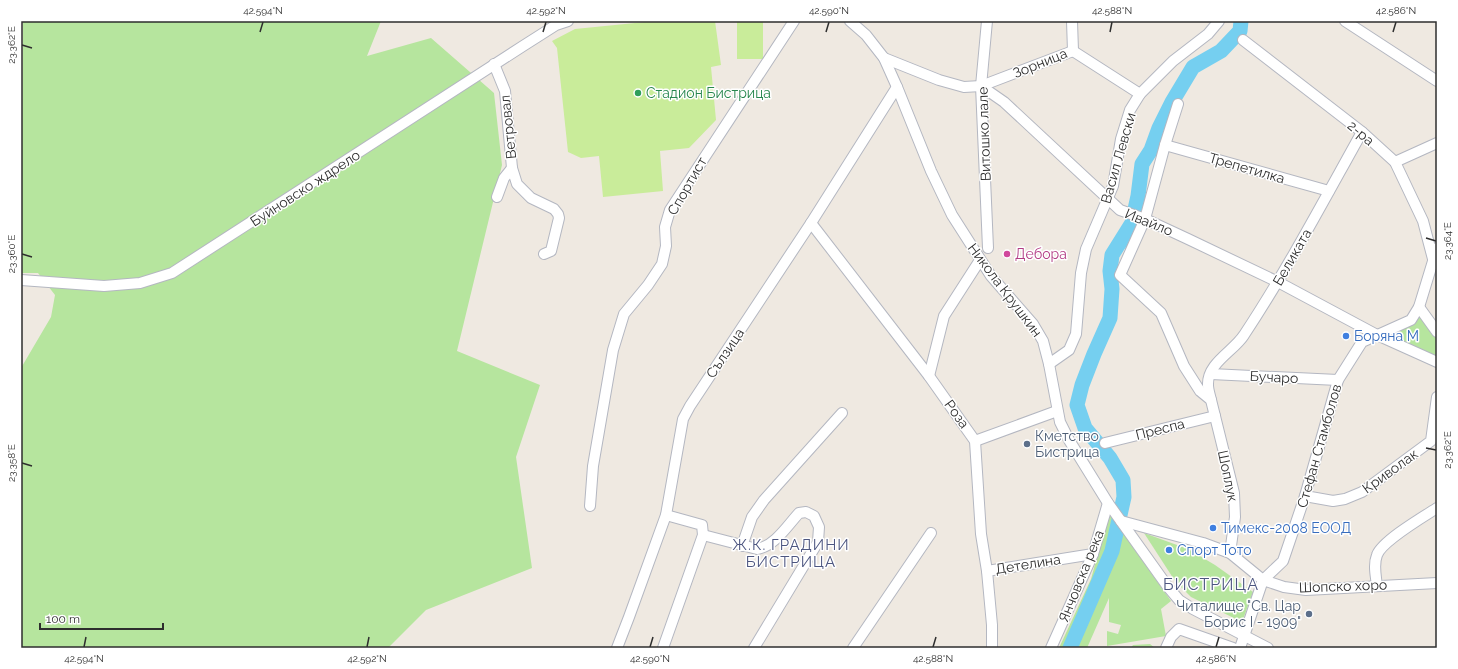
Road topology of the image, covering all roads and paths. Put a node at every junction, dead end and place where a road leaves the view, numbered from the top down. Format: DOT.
graph roads {
  1 [pos="568,21"];
  2 [pos="794,21"];
  3 [pos="850,21"];
  4 [pos="987,21"];
  5 [pos="1072,21"];
  6 [pos="1219,21"];
  7 [pos="1345,21"];
  8 [pos="1243,40"];
  9 [pos="1073,50"];
  10 [pos="884,58"];
  11 [pos="494,64"];
  12 [pos="1437,81"];
  13 [pos="981,86"];
  14 [pos="897,87"];
  15 [pos="1140,94"];
  16 [pos="1178,104"];
  17 [pos="1362,132"];
  18 [pos="1437,143"];
  19 [pos="1165,145"];
  20 [pos="1395,162"];
  21 [pos="512,168"];
  22 [pos="1329,191"];
  23 [pos="497,197"];
  24 [pos="1108,199"];
  25 [pos="1144,219"];
  26 [pos="811,223"];
  27 [pos="988,248"];
  28 [pos="1437,248"];
  29 [pos="544,254"];
  30 [pos="980,260"];
  31 [pos="1435,260"];
  32 [pos="21,280"];
  33 [pos="1278,282"];
  34 [pos="1419,307"];
  35 [pos="1437,332"];
  36 [pos="1377,335"];
  37 [pos="1437,362"];
  38 [pos="1049,364"];
  39 [pos="1211,374"];
  40 [pos="929,376"];
  41 [pos="1338,380"];
  42 [pos="1437,397"];
  43 [pos="1211,400"];
  44 [pos="1057,411"];
  45 [pos="842,413"];
  46 [pos="1215,416"];
  47 [pos="1435,425"];
  48 [pos="975,440"];
  49 [pos="1105,443"];
  50 [pos="1305,496"];
  51 [pos="1110,505"];
  52 [pos="590,506"];
  53 [pos="1437,508"];
  54 [pos="666,515"];
  55 [pos="1122,521"];
  56 [pos="931,533"];
  57 [pos="703,535"];
  58 [pos="742,546"];
  59 [pos="1230,553"];
  60 [pos="1093,554"];
  61 [pos="987,571"];
  62 [pos="1263,580"];
  63 [pos="1437,583"];
  64 [pos="1377,586"];
  65 [pos="1244,636"];
  66 [pos="617,648"];
  67 [pos="663,648"];
  68 [pos="754,648"];
  69 [pos="853,648"];
  70 [pos="992,648"];
  71 [pos="1051,648"];
  72 [pos="1166,648"];
  73 [pos="1233,648"];
  74 [pos="1240,648"];
  75 [pos="1268,648"];
  1 -- 11 [label="street, Буйновско ждрело"];
  2 -- 52 [label="street, Спортист"];
  3 -- 10 [label="street, Никола Крушкин"];
  4 -- 13 [label="street, Витошко лале"];
  5 -- 9 [label="street, Зорница"];
  6 -- 15 [label="street, Васил Левски"];
  7 -- 12 [label="street"];
  8 -- 17 [label="street, 2-ра"];
  9 -- 13 [label="street, Зорница"];
  9 -- 15 [label="street"];
  10 -- 13 [label="street"];
  10 -- 14 [label="street, Никола Крушкин"];
  11 -- 21 [label="street, Ветровал"];
  11 -- 32 [label="street, Буйновско ждрело"];
  13 -- 24 [label="street, Ивайло"];
  13 -- 27 [label="street, Витошко лале"];
  14 -- 26 [label="street, Сълзица"];
  14 -- 30 [label="street, Никола Крушкин"];
  15 -- 24 [label="street, Васил Левски"];
  16 -- 19 [label="street"];
  17 -- 20 [label="street, 2-ра"];
  17 -- 22 [label="street, Беликата"];
  18 -- 20 [label="street"];
  19 -- 22 [label="street, Трепетилка"];
  19 -- 25 [label="street"];
  20 -- 31 [label="street, 2-ра"];
  21 -- 23 [label="street, Ветровал"];
  21 -- 29 [label="street, Ветровал"];
  22 -- 33 [label="street, Беликата"];
  24 -- 25 [label="street, Ивайло"];
  24 -- 38 [label="street, Васил Левски"];
  25 -- 33 [label="street, Ивайло"];
  25 -- 43 [label="street"];
  26 -- 40 [label="street, Роза"];
  26 -- 54 [label="street, Сълзица"];
  28 -- 31 [label="street, Стефан Стамболов"];
  30 -- 38 [label="street, Никола Крушкин"];
  30 -- 40 [label="street"];
  31 -- 34 [label="street, Стефан Стамболов"];
  33 -- 36 [label="street, Ивайло"];
  33 -- 39 [label="street, Беликата"];
  34 -- 35 [label="street"];
  34 -- 36 [label="street, Стефан Стамболов"];
  36 -- 37 [label="street, Ивайло"];
  36 -- 41 [label="street, Стефан Стамболов"];
  38 -- 44 [label="street, Никола Крушкин"];
  39 -- 41 [label="street, Бучаро"];
  39 -- 43 [label="street, Шоплук"];
  40 -- 48 [label="street, Роза"];
  41 -- 50 [label="street, Стефан Стамболов"];
  42 -- 47 [label="street, Криволак"];
  43 -- 46 [label="street, Шоплук"];
  44 -- 48 [label="street"];
  44 -- 51 [label="street, Никола Крушкин"];
  45 -- 58 [label="street"];
  46 -- 49 [label="street, Преспа"];
  46 -- 59 [label="street, Шоплук"];
  47 -- 50 [label="street, Криволак"];
  48 -- 61 [label="street, Роза"];
  50 -- 62 [label="street, Стефан Стамболов"];
  51 -- 55 [label="street, Никола Крушкин"];
  51 -- 60 [label="street, Янчовска река"];
  53 -- 64 [label="street"];
  54 -- 57 [label="street"];
  54 -- 66 [label="street, Сълзица"];
  55 -- 59 [label="street, Шопско хоро"];
  55 -- 65 [label="street, Никола Крушкин"];
  56 -- 69 [label="street"];
  57 -- 58 [label="street"];
  57 -- 67 [label="street"];
  58 -- 68 [label="street"];
  59 -- 62 [label="street, Шопско хоро"];
  60 -- 61 [label="street, Детелина"];
  60 -- 71 [label="street, Янчовска река"];
  61 -- 70 [label="street, Роза"];
  62 -- 64 [label="street, Шопско хоро"];
  62 -- 65 [label="street, Стефан Стамболов"];
  63 -- 64 [label="street, Шопско хоро"];
  65 -- 74 [label="street, Стефан Стамболов"];
  65 -- 75 [label="street"];
  72 -- 73 [label="street"];
}
